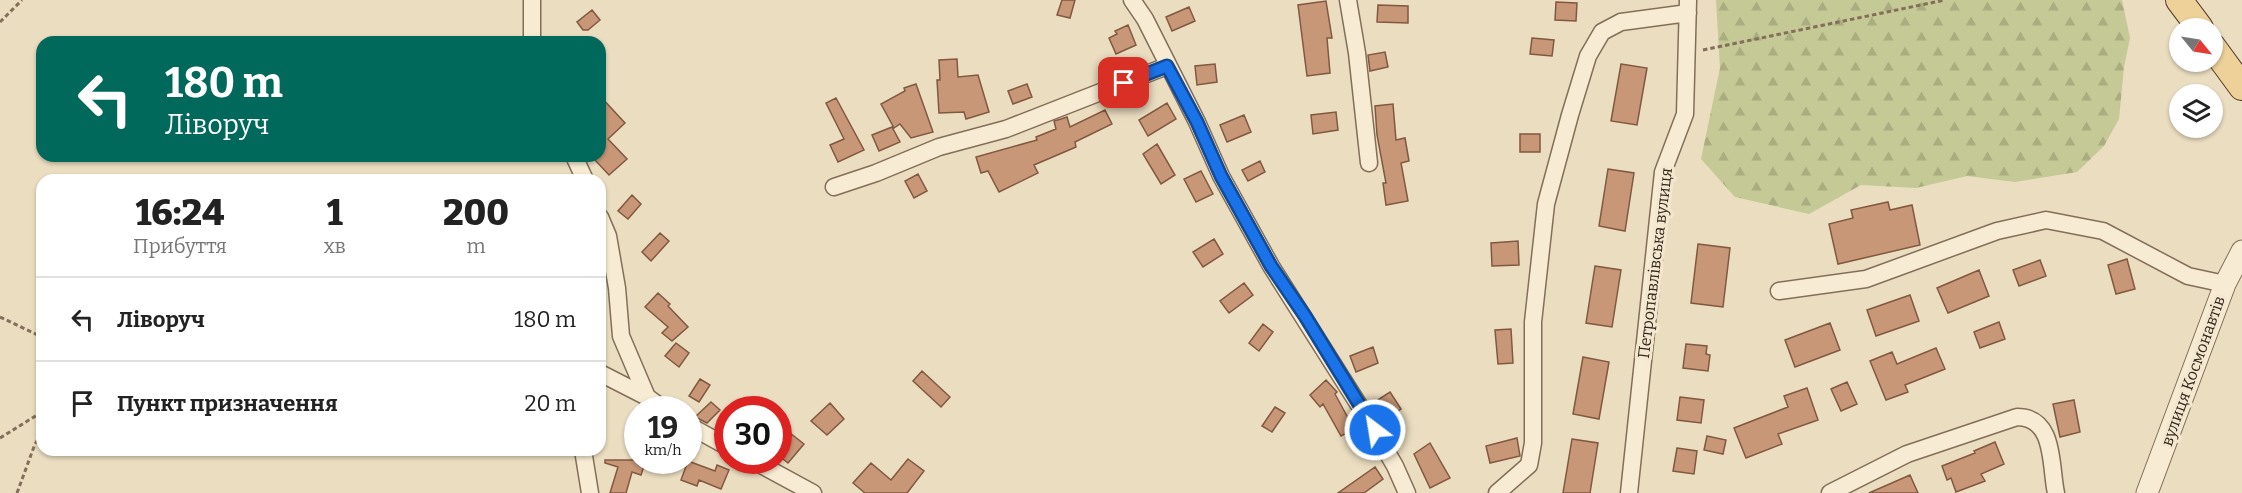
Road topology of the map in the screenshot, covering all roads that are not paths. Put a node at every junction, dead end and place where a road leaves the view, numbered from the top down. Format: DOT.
graph roads {
  1 [pos="532,0"];
  2 [pos="1132,0"];
  3 [pos="1348,0"];
  4 [pos="2179,0"];
  5 [pos="1688,6"];
  6 [pos="2192,18"];
  7 [pos="532,36"];
  8 [pos="2223,61"];
  9 [pos="1167,66"];
  10 [pos="2242,87"];
  11 [pos="1369,163"];
  12 [pos="834,186"];
  13 [pos="606,231"];
  14 [pos="2242,251"];
  15 [pos="2225,284"];
  16 [pos="1779,291"];
  17 [pos="606,376"];
  18 [pos="647,396"];
  19 [pos="584,456"];
  20 [pos="778,474"];
  21 [pos="590,493"];
  22 [pos="813,493"];
  23 [pos="1407,493"];
  24 [pos="1497,493"];
  25 [pos="1629,493"];
  26 [pos="1830,493"];
  27 [pos="2056,493"];
  28 [pos="2148,493"];
  1 -- 7 [label="street"];
  2 -- 9 [label="street"];
  3 -- 11 [label="street"];
  4 -- 6 [label="main road"];
  5 -- 24 [label="street"];
  5 -- 25 [label="street, Петропавлівська вулиця"];
  8 -- 10 [label="main road"];
  9 -- 12 [label="street"];
  9 -- 23 [label="street"];
  13 -- 18 [label="street"];
  14 -- 15 [label="street, вулиця Космонавтів"];
  15 -- 16 [label="street"];
  15 -- 28 [label="street, вулиця Космонавтів"];
  17 -- 18 [label="street"];
  19 -- 21 [label="street"];
  20 -- 22 [label="street"];
  26 -- 27 [label="street"];
}
